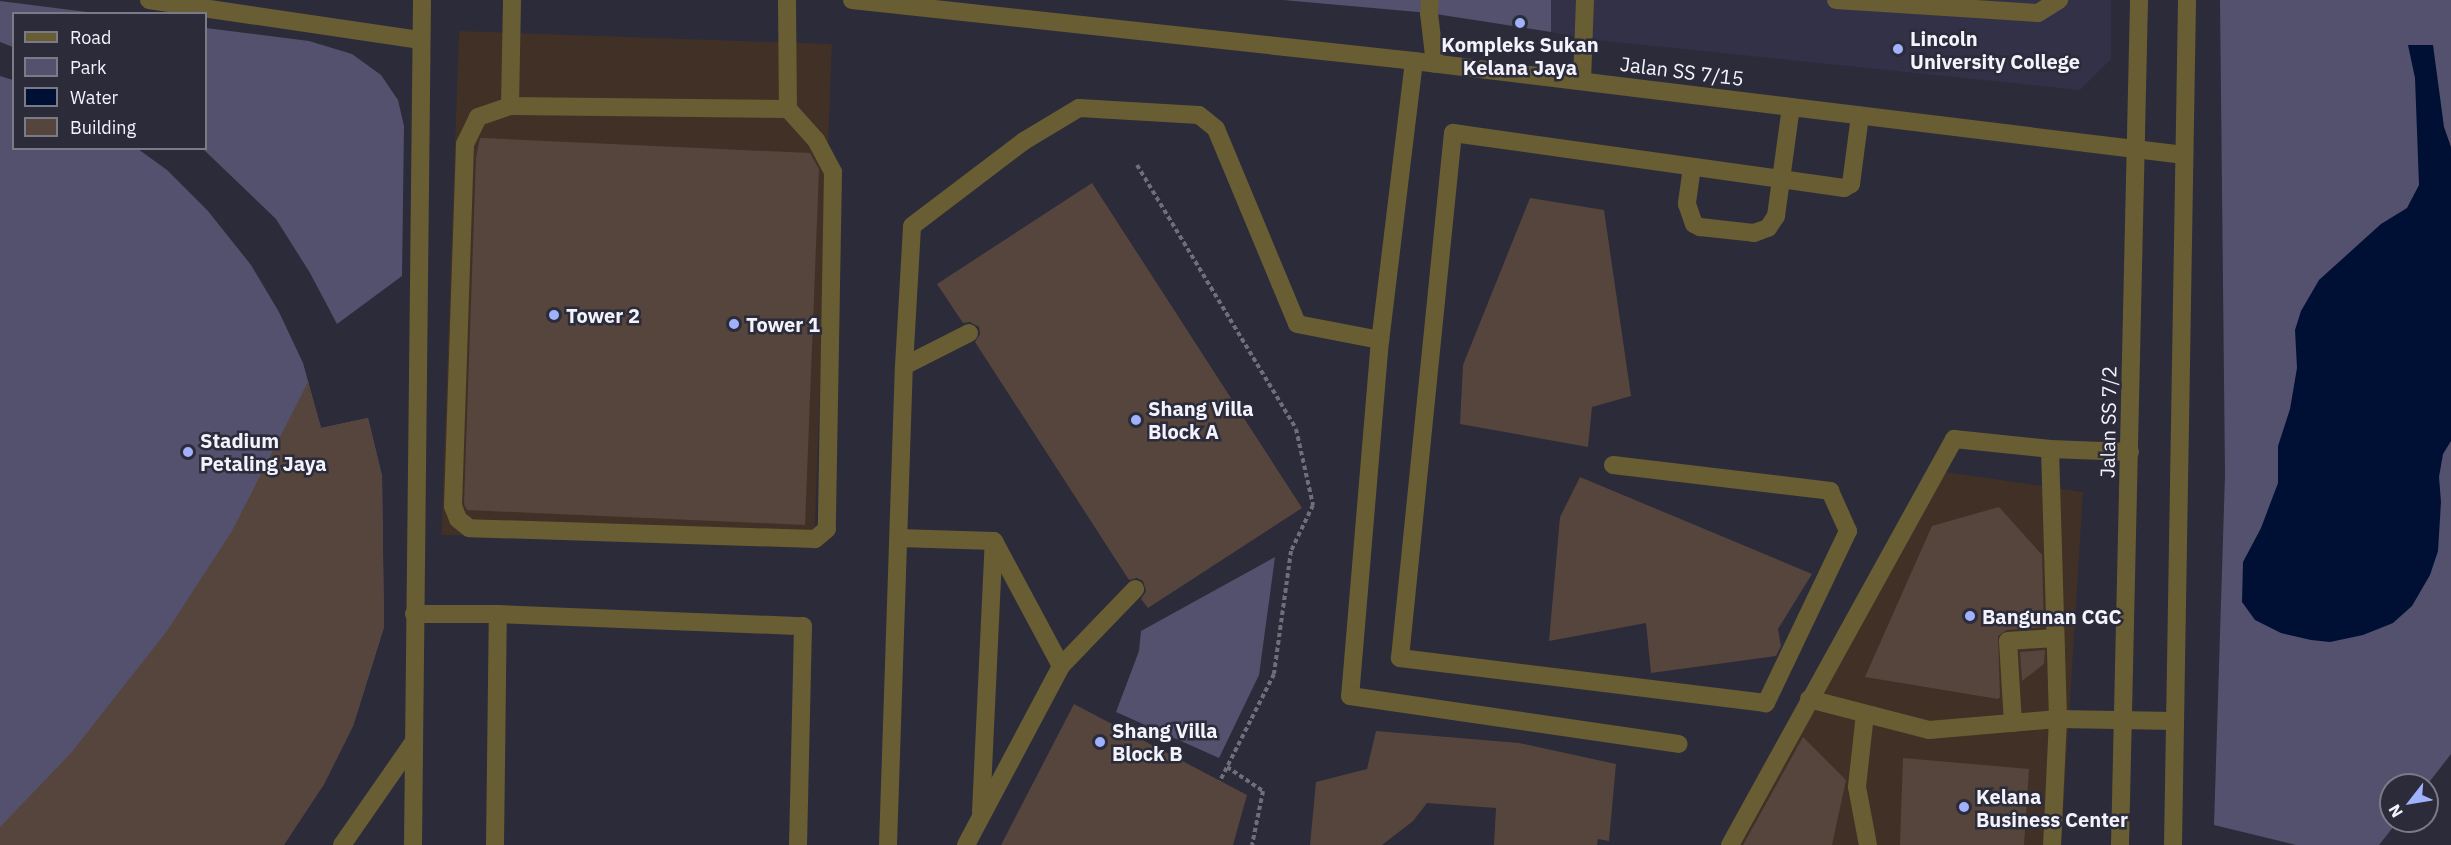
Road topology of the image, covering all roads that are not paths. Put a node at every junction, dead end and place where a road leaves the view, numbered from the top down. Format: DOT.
graph roads {
  1 [pos="149,0"];
  2 [pos="422,0"];
  3 [pos="512,0"];
  4 [pos="787,0"];
  5 [pos="852,0"];
  6 [pos="1430,0"];
  7 [pos="1585,0"];
  8 [pos="1836,0"];
  9 [pos="2059,0"];
  10 [pos="2139,0"];
  11 [pos="2187,0"];
  12 [pos="419,40"];
  13 [pos="1414,61"];
  14 [pos="1435,64"];
  15 [pos="1582,81"];
  16 [pos="510,106"];
  17 [pos="1791,107"];
  18 [pos="788,109"];
  19 [pos="1860,116"];
  20 [pos="2136,149"];
  21 [pos="2184,155"];
  22 [pos="1692,167"];
  23 [pos="1782,179"];
  24 [pos="969,333"];
  25 [pos="1380,340"];
  26 [pos="904,366"];
  27 [pos="2050,449"];
  28 [pos="2130,452"];
  29 [pos="1613,465"];
  30 [pos="899,538"];
  31 [pos="994,541"];
  32 [pos="1135,589"];
  33 [pos="414,614"];
  34 [pos="498,614"];
  35 [pos="2055,638"];
  36 [pos="1061,666"];
  37 [pos="1809,699"];
  38 [pos="1865,714"];
  39 [pos="2058,719"];
  40 [pos="2125,720"];
  41 [pos="2175,722"];
  42 [pos="2013,723"];
  43 [pos="413,743"];
  44 [pos="1679,744"];
  45 [pos="981,817"];
  46 [pos="342,845"];
  47 [pos="413,845"];
  48 [pos="495,845"];
  49 [pos="798,845"];
  50 [pos="888,845"];
  51 [pos="966,845"];
  52 [pos="1730,845"];
  53 [pos="1868,845"];
  54 [pos="2052,845"];
  55 [pos="2121,845"];
  56 [pos="2173,845"];
  1 -- 12 [label="street"];
  2 -- 12 [label="street"];
  3 -- 16 [label="street"];
  4 -- 18 [label="street"];
  5 -- 13 [label="street, Jalan SS 7/15"];
  6 -- 14 [label="street"];
  7 -- 15 [label="street"];
  8 -- 9 [label="street"];
  10 -- 20 [label="street, Jalan SS 7/2"];
  11 -- 21 [label="street"];
  12 -- 33 [label="street"];
  13 -- 14 [label="street, Jalan SS 7/15"];
  13 -- 25 [label="street"];
  14 -- 15 [label="street, Jalan SS 7/15"];
  15 -- 17 [label="street, Jalan SS 7/15"];
  16 -- 18 [label="street"];
  16 -- 18 [label="street"];
  17 -- 19 [label="street, Jalan SS 7/15"];
  17 -- 23 [label="street"];
  19 -- 20 [label="street, Jalan SS 7/15"];
  19 -- 23 [label="street"];
  20 -- 21 [label="street, Jalan SS 7/15"];
  20 -- 28 [label="street, Jalan SS 7/2"];
  21 -- 41 [label="street"];
  22 -- 23 [label="street"];
  22 -- 23 [label="street"];
  22 -- 29 [label="street"];
  24 -- 26 [label="street"];
  25 -- 26 [label="street"];
  25 -- 44 [label="street"];
  26 -- 30 [label="street"];
  27 -- 28 [label="street"];
  27 -- 35 [label="street"];
  27 -- 37 [label="street"];
  28 -- 40 [label="street, Jalan SS 7/2"];
  30 -- 31 [label="street"];
  30 -- 50 [label="street"];
  31 -- 36 [label="street"];
  31 -- 45 [label="street"];
  32 -- 36 [label="street"];
  33 -- 34 [label="street"];
  33 -- 43 [label="street"];
  34 -- 48 [label="street"];
  34 -- 49 [label="street"];
  35 -- 39 [label="street"];
  35 -- 42 [label="street"];
  36 -- 45 [label="street"];
  37 -- 38 [label="street"];
  37 -- 52 [label="street"];
  38 -- 42 [label="street"];
  38 -- 53 [label="street"];
  39 -- 40 [label="street"];
  39 -- 42 [label="street"];
  39 -- 54 [label="street"];
  40 -- 41 [label="street"];
  40 -- 55 [label="street, Jalan SS 7/2"];
  41 -- 56 [label="street"];
  43 -- 46 [label="street"];
  43 -- 47 [label="street"];
  45 -- 51 [label="street"];
}
